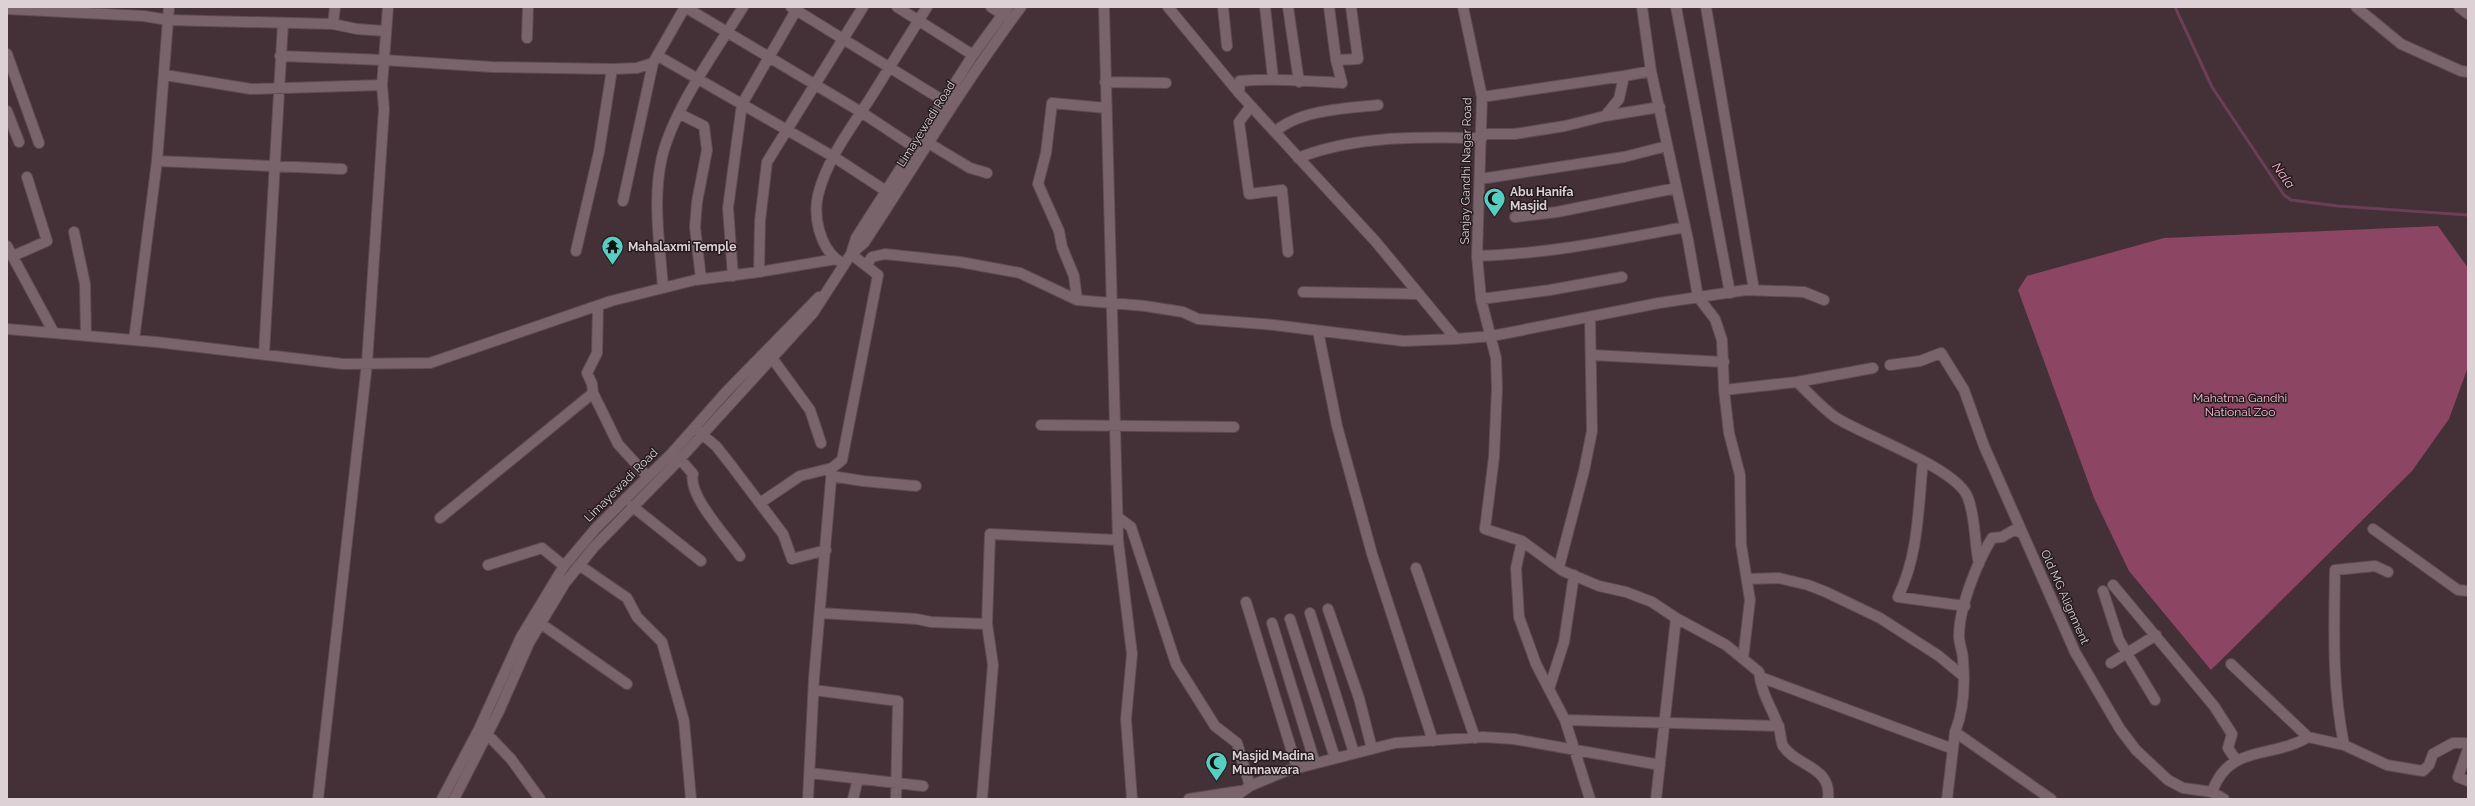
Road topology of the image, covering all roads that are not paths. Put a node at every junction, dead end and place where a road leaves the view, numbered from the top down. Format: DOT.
graph roads {
  1 [pos="169,7"];
  2 [pos="335,7"];
  3 [pos="388,7"];
  4 [pos="528,7"];
  5 [pos="685,7"];
  6 [pos="743,7"];
  7 [pos="863,7"];
  8 [pos="897,7"];
  9 [pos="927,7"];
  10 [pos="991,7"];
  11 [pos="1021,7"];
  12 [pos="1104,7"];
  13 [pos="1168,7"];
  14 [pos="1223,7"];
  15 [pos="1265,7"];
  16 [pos="1288,7"];
  17 [pos="1329,7"];
  18 [pos="1351,7"];
  19 [pos="1462,7"];
  20 [pos="1642,7"];
  21 [pos="1676,7"];
  22 [pos="1706,7"];
  23 [pos="2356,7"];
  24 [pos="2459,7"];
  25 [pos="795,8"];
  26 [pos="9,9"];
  27 [pos="60,9"];
  28 [pos="110,11"];
  29 [pos="1007,14"];
  30 [pos="2468,14"];
  31 [pos="168,20"];
  32 [pos="919,20"];
  33 [pos="283,23"];
  34 [pos="333,24"];
  35 [pos="385,31"];
  36 [pos="728,32"];
  37 [pos="527,38"];
  38 [pos="843,38"];
  39 [pos="1227,46"];
  40 [pos="7,54"];
  41 [pos="973,55"];
  42 [pos="280,56"];
  43 [pos="769,57"];
  44 [pos="655,59"];
  45 [pos="384,60"];
  46 [pos="1336,60"];
  47 [pos="890,66"];
  48 [pos="612,69"];
  49 [pos="1651,71"];
  50 [pos="2468,72"];
  51 [pos="165,75"];
  52 [pos="1624,76"];
  53 [pos="1273,78"];
  54 [pos="699,79"];
  55 [pos="1105,82"];
  56 [pos="1299,82"];
  57 [pos="1166,83"];
  58 [pos="813,84"];
  59 [pos="382,85"];
  60 [pos="278,88"];
  61 [pos="1239,93"];
  62 [pos="1482,97"];
  63 [pos="944,100"];
  64 [pos="742,104"];
  65 [pos="1378,105"];
  66 [pos="1251,106"];
  67 [pos="1660,107"];
  68 [pos="1106,108"];
  69 [pos="7,111"];
  70 [pos="861,112"];
  71 [pos="680,114"];
  72 [pos="1605,116"];
  73 [pos="786,129"];
  74 [pos="1275,132"];
  75 [pos="1482,136"];
  76 [pos="19,142"];
  77 [pos="38,143"];
  78 [pos="930,144"];
  79 [pos="1667,146"];
  80 [pos="914,147"];
  81 [pos="834,157"];
  82 [pos="1298,158"];
  83 [pos="156,161"];
  84 [pos="274,166"];
  85 [pos="342,169"];
  86 [pos="988,173"];
  87 [pos="27,177"];
  88 [pos="1480,179"];
  89 [pos="1676,188"];
  90 [pos="886,191"];
  91 [pos="623,201"];
  92 [pos="1514,217"];
  93 [pos="1685,227"];
  94 [pos="74,232"];
  95 [pos="7,246"];
  96 [pos="576,251"];
  97 [pos="1288,252"];
  98 [pos="851,254"];
  99 [pos="12,256"];
  100 [pos="1477,256"];
  101 [pos="840,262"];
  102 [pos="866,264"];
  103 [pos="759,272"];
  104 [pos="733,276"];
  105 [pos="1622,277"];
  106 [pos="701,279"];
  107 [pos="663,288"];
  108 [pos="1754,290"];
  109 [pos="825,291"];
  110 [pos="1303,292"];
  111 [pos="1730,292"];
  112 [pos="1417,294"];
  113 [pos="1698,297"];
  114 [pos="1481,298"];
  115 [pos="1077,300"];
  116 [pos="1824,300"];
  117 [pos="1114,302"];
  118 [pos="598,306"];
  119 [pos="1590,317"];
  120 [pos="7,329"];
  121 [pos="1318,331"];
  122 [pos="54,333"];
  123 [pos="86,336"];
  124 [pos="1492,336"];
  125 [pos="1456,339"];
  126 [pos="134,340"];
  127 [pos="264,354"];
  128 [pos="1592,355"];
  129 [pos="772,358"];
  130 [pos="1724,362"];
  131 [pos="367,363"];
  132 [pos="1890,365"];
  133 [pos="1873,368"];
  134 [pos="1797,382"];
  135 [pos="1724,390"];
  136 [pos="593,393"];
  137 [pos="1041,425"];
  138 [pos="1117,426"];
  139 [pos="1234,427"];
  140 [pos="699,431"];
  141 [pos="821,443"];
  142 [pos="680,459"];
  143 [pos="1923,461"];
  144 [pos="832,472"];
  145 [pos="648,477"];
  146 [pos="916,486"];
  147 [pos="760,503"];
  148 [pos="632,506"];
  149 [pos="440,518"];
  150 [pos="1119,518"];
  151 [pos="2373,529"];
  152 [pos="2022,533"];
  153 [pos="1118,540"];
  154 [pos="1522,541"];
  155 [pos="826,550"];
  156 [pos="740,556"];
  157 [pos="701,561"];
  158 [pos="1979,564"];
  159 [pos="488,565"];
  160 [pos="579,565"];
  161 [pos="564,566"];
  162 [pos="1559,567"];
  163 [pos="1416,568"];
  164 [pos="2388,572"];
  165 [pos="1574,575"];
  166 [pos="1747,579"];
  167 [pos="2113,585"];
  168 [pos="2103,591"];
  169 [pos="2468,591"];
  170 [pos="1246,602"];
  171 [pos="1965,606"];
  172 [pos="1328,608"];
  173 [pos="820,613"];
  174 [pos="1310,613"];
  175 [pos="1676,618"];
  176 [pos="1290,619"];
  177 [pos="540,622"];
  178 [pos="987,624"];
  179 [pos="1272,624"];
  180 [pos="2156,635"];
  181 [pos="2127,653"];
  182 [pos="1743,659"];
  183 [pos="2111,663"];
  184 [pos="2231,664"];
  185 [pos="1963,676"];
  186 [pos="1760,677"];
  187 [pos="627,684"];
  188 [pos="1549,689"];
  189 [pos="814,690"];
  190 [pos="2155,700"];
  191 [pos="1565,720"];
  192 [pos="1664,721"];
  193 [pos="1779,726"];
  194 [pos="483,732"];
  195 [pos="1955,732"];
  196 [pos="2308,737"];
  197 [pos="1475,738"];
  198 [pos="1433,741"];
  199 [pos="2468,743"];
  200 [pos="2344,745"];
  201 [pos="1372,749"];
  202 [pos="1953,749"];
  203 [pos="2468,749"];
  204 [pos="1574,750"];
  205 [pos="1354,753"];
  206 [pos="1335,758"];
  207 [pos="2236,760"];
  208 [pos="1315,763"];
  209 [pos="1660,765"];
  210 [pos="1297,768"];
  211 [pos="810,773"];
  212 [pos="858,779"];
  213 [pos="2468,781"];
  214 [pos="896,783"];
  215 [pos="923,786"];
  216 [pos="1247,788"];
  217 [pos="2212,792"];
  218 [pos="318,799"];
  219 [pos="442,799"];
  220 [pos="454,799"];
  221 [pos="540,799"];
  222 [pos="691,799"];
  223 [pos="808,799"];
  224 [pos="853,799"];
  225 [pos="896,799"];
  226 [pos="982,799"];
  227 [pos="1132,799"];
  228 [pos="1189,799"];
  229 [pos="1232,799"];
  230 [pos="1590,799"];
  231 [pos="1656,799"];
  232 [pos="1828,799"];
  233 [pos="1947,799"];
  234 [pos="2050,799"];
  235 [pos="2224,799"];
  1 -- 31 [label="street"];
  2 -- 34 [label="street"];
  3 -- 35 [label="street"];
  4 -- 37 [label="street"];
  5 -- 36 [label="street"];
  5 -- 44 [label="street"];
  6 -- 36 [label="street"];
  7 -- 38 [label="street"];
  8 -- 32 [label="street"];
  9 -- 32 [label="street"];
  10 -- 29 [label="street"];
  11 -- 29 [label="street, Limayewadi Road"];
  12 -- 55 [label="street"];
  13 -- 61 [label="street"];
  14 -- 39 [label="street"];
  15 -- 53 [label="street"];
  16 -- 56 [label="street"];
  17 -- 46 [label="street"];
  18 -- 46 [label="street"];
  19 -- 62 [label="street, Sanjay Gandhi Nagar Road"];
  20 -- 49 [label="street"];
  21 -- 111 [label="street"];
  22 -- 108 [label="street"];
  23 -- 50 [label="street"];
  24 -- 30 [label="street"];
  25 -- 38 [label="street"];
  25 -- 43 [label="street"];
  26 -- 27 [label="street"];
  27 -- 28 [label="street"];
  28 -- 31 [label="street"];
  29 -- 41 [label="street, Limayewadi Road"];
  29 -- 78 [label="street, Limayewadi Road"];
  31 -- 33 [label="street"];
  31 -- 51 [label="street"];
  32 -- 41 [label="street"];
  32 -- 47 [label="street"];
  33 -- 34 [label="street"];
  33 -- 42 [label="street"];
  34 -- 35 [label="street"];
  35 -- 45 [label="street"];
  36 -- 43 [label="street"];
  36 -- 54 [label="street"];
  38 -- 47 [label="street"];
  38 -- 58 [label="street"];
  40 -- 77 [label="street"];
  41 -- 63 [label="street, Limayewadi Road"];
  42 -- 45 [label="street"];
  42 -- 60 [label="street"];
  43 -- 58 [label="street"];
  43 -- 64 [label="street"];
  44 -- 48 [label="street"];
  44 -- 54 [label="street"];
  44 -- 91 [label="street"];
  45 -- 48 [label="street"];
  45 -- 59 [label="street"];
  46 -- 56 [label="street"];
  47 -- 63 [label="street"];
  47 -- 70 [label="street"];
  48 -- 96 [label="street"];
  49 -- 52 [label="street"];
  49 -- 67 [label="street"];
  51 -- 60 [label="street"];
  51 -- 83 [label="street"];
  52 -- 62 [label="street"];
  52 -- 72 [label="street"];
  53 -- 56 [label="street"];
  53 -- 61 [label="street"];
  54 -- 64 [label="street"];
  54 -- 71 [label="street"];
  55 -- 57 [label="street"];
  55 -- 68 [label="street"];
  58 -- 70 [label="street"];
  58 -- 73 [label="street"];
  59 -- 60 [label="street"];
  59 -- 131 [label="street"];
  60 -- 84 [label="street"];
  61 -- 66 [label="street"];
  62 -- 75 [label="street, Sanjay Gandhi Nagar Road"];
  63 -- 80 [label="street, Limayewadi Road"];
  64 -- 73 [label="street"];
  64 -- 104 [label="street"];
  65 -- 74 [label="street"];
  66 -- 74 [label="street"];
  66 -- 97 [label="street"];
  67 -- 72 [label="street"];
  67 -- 79 [label="street"];
  68 -- 115 [label="street"];
  68 -- 117 [label="street"];
  69 -- 76 [label="street"];
  70 -- 80 [label="street"];
  70 -- 81 [label="street"];
  71 -- 106 [label="street"];
  71 -- 107 [label="street"];
  72 -- 75 [label="street"];
  73 -- 81 [label="street"];
  73 -- 103 [label="street"];
  74 -- 82 [label="street"];
  75 -- 82 [label="street"];
  75 -- 88 [label="street, Sanjay Gandhi Nagar Road"];
  78 -- 86 [label="street"];
  78 -- 98 [label="street, Limayewadi Road"];
  79 -- 88 [label="street"];
  79 -- 89 [label="street"];
  80 -- 90 [label="street, Limayewadi Road"];
  81 -- 90 [label="street"];
  81 -- 101 [label="street"];
  82 -- 112 [label="street"];
  83 -- 84 [label="street"];
  83 -- 126 [label="street"];
  84 -- 85 [label="street"];
  84 -- 127 [label="street"];
  87 -- 99 [label="street"];
  88 -- 100 [label="street, Sanjay Gandhi Nagar Road"];
  89 -- 92 [label="street"];
  89 -- 93 [label="street"];
  90 -- 98 [label="street, Limayewadi Road"];
  93 -- 100 [label="street"];
  93 -- 113 [label="street"];
  94 -- 123 [label="street"];
  95 -- 99 [label="street"];
  98 -- 101 [label="street, Limayewadi Road"];
  98 -- 102 [label="street"];
  99 -- 122 [label="street"];
  100 -- 114 [label="street, Sanjay Gandhi Nagar Road"];
  101 -- 103 [label="street"];
  101 -- 109 [label="street, Limayewadi Road"];
  102 -- 115 [label="street"];
  102 -- 144 [label="street"];
  103 -- 104 [label="street"];
  104 -- 106 [label="street"];
  105 -- 114 [label="street"];
  106 -- 107 [label="street"];
  107 -- 118 [label="street"];
  108 -- 111 [label="street"];
  108 -- 116 [label="street"];
  109 -- 129 [label="street, Limayewadi Road"];
  109 -- 140 [label="street, Limayewadi Road"];
  110 -- 112 [label="street"];
  111 -- 113 [label="street"];
  112 -- 125 [label="street"];
  113 -- 119 [label="street"];
  113 -- 130 [label="street"];
  114 -- 124 [label="street, Sanjay Gandhi Nagar Road"];
  115 -- 117 [label="street"];
  117 -- 121 [label="street"];
  117 -- 138 [label="street"];
  118 -- 131 [label="street"];
  118 -- 136 [label="street"];
  119 -- 124 [label="street"];
  119 -- 128 [label="street"];
  120 -- 122 [label="street"];
  121 -- 125 [label="street"];
  121 -- 198 [label="street"];
  122 -- 123 [label="street"];
  123 -- 126 [label="street"];
  124 -- 125 [label="street"];
  124 -- 154 [label="street, Sanjay Gandhi Nagar Road"];
  126 -- 127 [label="street"];
  127 -- 131 [label="street"];
  128 -- 130 [label="street"];
  128 -- 162 [label="street"];
  129 -- 140 [label="street, Limayewadi Road"];
  129 -- 141 [label="street"];
  130 -- 135 [label="street"];
  131 -- 218 [label="street"];
  132 -- 152 [label="street, Old MG Alignment"];
  133 -- 134 [label="street"];
  134 -- 135 [label="street"];
  134 -- 143 [label="street"];
  135 -- 166 [label="street"];
  136 -- 145 [label="street"];
  136 -- 149 [label="street"];
  137 -- 138 [label="street"];
  138 -- 139 [label="street"];
  138 -- 150 [label="street"];
  140 -- 142 [label="street, Limayewadi Road"];
  140 -- 145 [label="street, Limayewadi Road"];
  140 -- 147 [label="street"];
  142 -- 148 [label="street, Limayewadi Road"];
  142 -- 156 [label="street"];
  143 -- 158 [label="street"];
  143 -- 171 [label="street"];
  144 -- 146 [label="street"];
  144 -- 147 [label="street"];
  144 -- 155 [label="street"];
  145 -- 161 [label="street, Limayewadi Road"];
  147 -- 155 [label="street"];
  148 -- 157 [label="street"];
  148 -- 160 [label="street, Limayewadi Road"];
  150 -- 153 [label="street"];
  150 -- 216 [label="street"];
  151 -- 169 [label="street"];
  152 -- 158 [label="street"];
  152 -- 217 [label="street, Old MG Alignment"];
  153 -- 178 [label="street"];
  153 -- 227 [label="street"];
  154 -- 162 [label="street"];
  154 -- 188 [label="street"];
  155 -- 173 [label="street"];
  158 -- 171 [label="street"];
  159 -- 161 [label="street"];
  160 -- 177 [label="street, Limayewadi Road"];
  160 -- 222 [label="street"];
  161 -- 194 [label="street, Limayewadi Road"];
  162 -- 165 [label="street"];
  163 -- 197 [label="street"];
  164 -- 200 [label="street"];
  165 -- 175 [label="street"];
  165 -- 188 [label="street"];
  166 -- 182 [label="street"];
  166 -- 185 [label="street"];
  167 -- 180 [label="street"];
  168 -- 181 [label="street"];
  170 -- 210 [label="street"];
  171 -- 185 [label="street"];
  172 -- 201 [label="street"];
  173 -- 178 [label="street"];
  173 -- 189 [label="street"];
  174 -- 205 [label="street"];
  175 -- 182 [label="street"];
  175 -- 192 [label="street"];
  176 -- 206 [label="street"];
  177 -- 187 [label="street"];
  177 -- 194 [label="street, Limayewadi Road"];
  178 -- 226 [label="street"];
  179 -- 208 [label="street"];
  180 -- 181 [label="street"];
  180 -- 207 [label="street"];
  181 -- 183 [label="street"];
  181 -- 190 [label="street"];
  182 -- 186 [label="street"];
  184 -- 196 [label="street"];
  185 -- 195 [label="street"];
  186 -- 193 [label="street"];
  186 -- 202 [label="street"];
  188 -- 191 [label="street"];
  189 -- 211 [label="street"];
  189 -- 214 [label="street"];
  191 -- 192 [label="street"];
  191 -- 204 [label="street"];
  192 -- 193 [label="street"];
  192 -- 209 [label="street"];
  193 -- 232 [label="street"];
  194 -- 219 [label="street"];
  194 -- 220 [label="street"];
  194 -- 221 [label="street"];
  195 -- 202 [label="street"];
  195 -- 234 [label="street"];
  196 -- 200 [label="street"];
  196 -- 207 [label="street"];
  197 -- 198 [label="street"];
  197 -- 204 [label="street"];
  198 -- 201 [label="street"];
  199 -- 200 [label="street"];
  201 -- 205 [label="street"];
  202 -- 233 [label="street"];
  203 -- 213 [label="street"];
  204 -- 209 [label="street"];
  204 -- 230 [label="street"];
  205 -- 206 [label="street"];
  206 -- 208 [label="street"];
  207 -- 217 [label="street"];
  208 -- 210 [label="street"];
  209 -- 231 [label="street"];
  210 -- 216 [label="street"];
  211 -- 212 [label="street"];
  211 -- 223 [label="street"];
  212 -- 214 [label="street"];
  212 -- 224 [label="street"];
  214 -- 215 [label="street"];
  214 -- 225 [label="street"];
  216 -- 228 [label="street"];
  216 -- 229 [label="street"];
  217 -- 235 [label="street, Old MG Alignment"];
}
